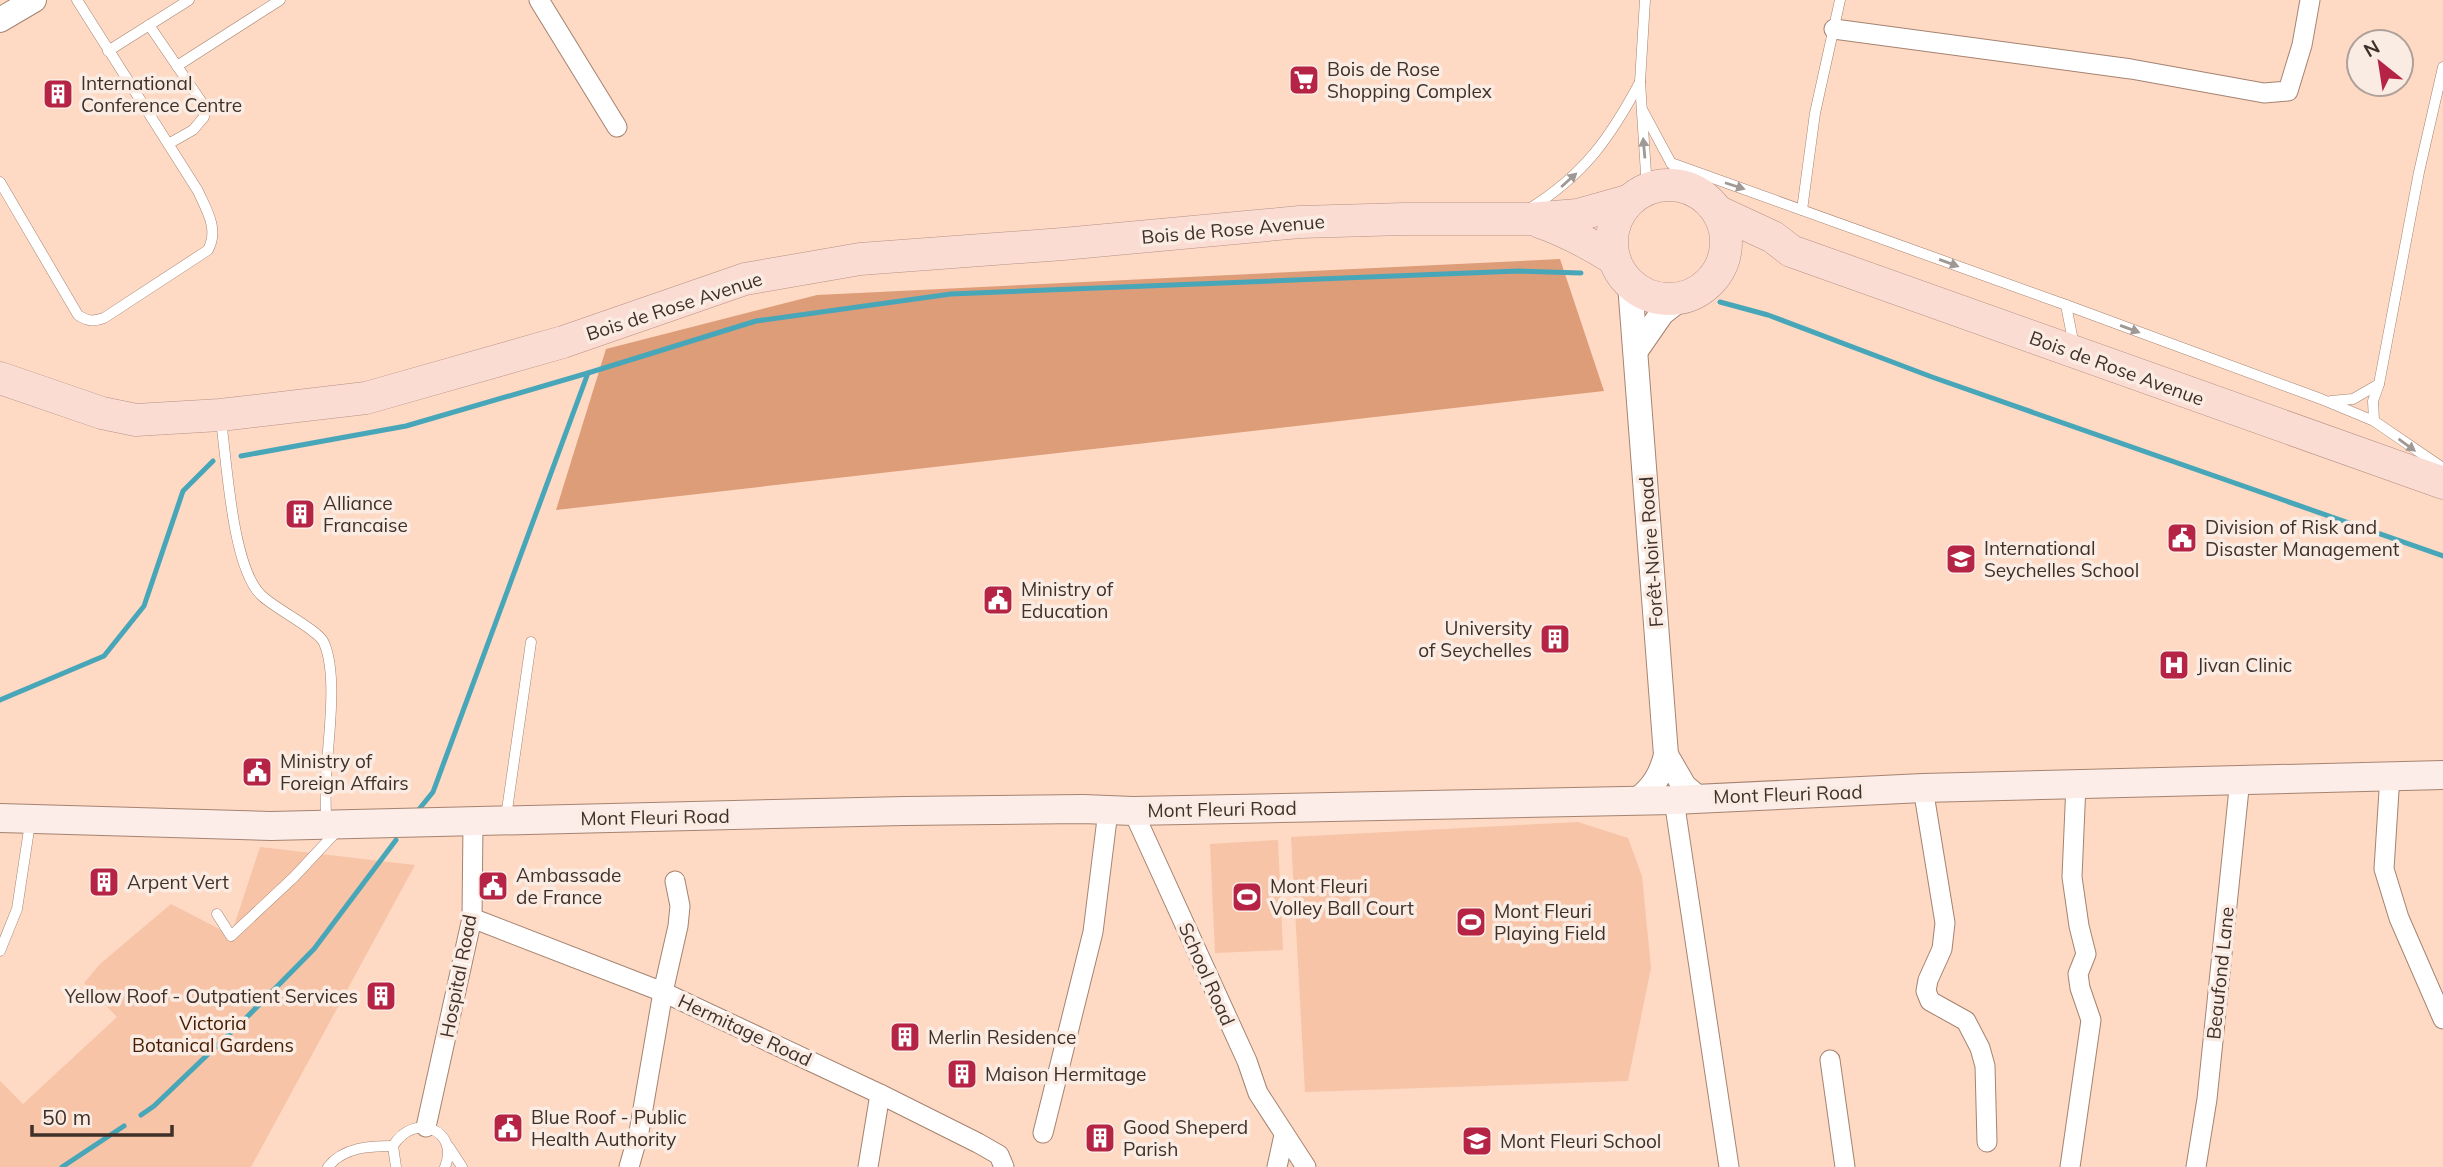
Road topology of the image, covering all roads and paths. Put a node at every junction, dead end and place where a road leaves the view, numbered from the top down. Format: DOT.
graph roads {
  1 [pos="34,0"];
  2 [pos="77,0"];
  3 [pos="189,0"];
  4 [pos="280,0"];
  5 [pos="539,0"];
  6 [pos="1645,0"];
  7 [pos="1840,0"];
  8 [pos="2310,0"];
  9 [pos="0,20"];
  10 [pos="149,25"];
  11 [pos="1834,29"];
  12 [pos="108,51"];
  13 [pos="177,66"];
  14 [pos="2443,67"];
  15 [pos="1640,82"];
  16 [pos="1641,107"];
  17 [pos="617,127"];
  18 [pos="170,143"];
  19 [pos="1671,163"];
  20 [pos="0,182"];
  21 [pos="1695,190"];
  22 [pos="1638,195"];
  23 [pos="1802,210"];
  24 [pos="1719,212"];
  25 [pos="1521,219"];
  26 [pos="1791,251"];
  27 [pos="1720,268"];
  28 [pos="1622,271"];
  29 [pos="1681,298"];
  30 [pos="2066,305"];
  31 [pos="1637,349"];
  32 [pos="2075,354"];
  33 [pos="0,378"];
  34 [pos="2379,384"];
  35 [pos="2321,399"];
  36 [pos="220,415"];
  37 [pos="2374,421"];
  38 [pos="2443,468"];
  39 [pos="2443,483"];
  40 [pos="531,642"];
  41 [pos="1666,755"];
  42 [pos="2390,775"];
  43 [pos="2443,775"];
  44 [pos="2240,779"];
  45 [pos="2076,784"];
  46 [pos="1923,788"];
  47 [pos="1686,799"];
  48 [pos="1637,800"];
  49 [pos="1120,811"];
  50 [pos="0,818"];
  51 [pos="30,819"];
  52 [pos="506,821"];
  53 [pos="472,822"];
  54 [pos="334,825"];
  55 [pos="675,881"];
  56 [pos="217,914"];
  57 [pos="472,918"];
  58 [pos="0,951"];
  59 [pos="663,992"];
  60 [pos="2443,1019"];
  61 [pos="1830,1060"];
  62 [pos="880,1094"];
  63 [pos="426,1127"];
  64 [pos="1043,1133"];
  65 [pos="1284,1135"];
  66 [pos="445,1141"];
  67 [pos="1987,1142"];
  68 [pos="393,1146"];
  69 [pos="328,1167"];
  70 [pos="396,1167"];
  71 [pos="445,1167"];
  72 [pos="462,1167"];
  73 [pos="629,1167"];
  74 [pos="868,1167"];
  75 [pos="1004,1167"];
  76 [pos="1277,1167"];
  77 [pos="1306,1167"];
  78 [pos="1728,1167"];
  79 [pos="1845,1167"];
  80 [pos="2070,1167"];
  81 [pos="2196,1167"];
  1 -- 9 [label="street"];
  2 -- 12 [label="lane"];
  3 -- 10 [label="lane"];
  4 -- 13 [label="lane"];
  5 -- 17 [label="street"];
  6 -- 15 [label="lane"];
  7 -- 11 [label="lane"];
  8 -- 11 [label="street"];
  10 -- 12 [label="lane"];
  10 -- 13 [label="lane"];
  11 -- 23 [label="lane"];
  12 -- 18 [label="lane"];
  13 -- 18 [label="lane"];
  14 -- 34 [label="lane"];
  15 -- 16 [label="lane"];
  25 -- 15 [label="lane, one-way"];
  16 -- 19 [label="lane"];
  22 -- 16 [label="lane, one-way"];
  18 -- 20 [label="lane"];
  19 -- 21 [label="lane"];
  19 -- 23 [label="lane, one-way"];
  21 -- 22 [label="main road"];
  21 -- 24 [label="main road"];
  22 -- 25 [label="main road, Bois de Rose Avenue"];
  22 -- 28 [label="main road"];
  23 -- 30 [label="lane, one-way"];
  24 -- 26 [label="main road, Bois de Rose Avenue"];
  24 -- 27 [label="main road"];
  25 -- 28 [label="main road, Bois de Rose Avenue"];
  25 -- 36 [label="main road, Bois de Rose Avenue"];
  26 -- 27 [label="main road, Bois de Rose Avenue"];
  26 -- 32 [label="main road, Bois de Rose Avenue"];
  27 -- 29 [label="main road"];
  28 -- 29 [label="main road"];
  28 -- 31 [label="street, Forêt-Noire Road"];
  29 -- 31 [label="street"];
  30 -- 32 [label="lane"];
  30 -- 35 [label="lane, one-way"];
  31 -- 41 [label="street, Forêt-Noire Road"];
  32 -- 39 [label="main road, Bois de Rose Avenue"];
  33 -- 36 [label="main road, Bois de Rose Avenue"];
  34 -- 35 [label="lane"];
  34 -- 37 [label="lane"];
  35 -- 37 [label="lane"];
  36 -- 54 [label="lane"];
  37 -- 38 [label="lane, one-way"];
  40 -- 52 [label="lane"];
  41 -- 47 [label="street, Forêt-Noire Road"];
  41 -- 48 [label="street, Forêt-Noire Road"];
  42 -- 43 [label="main road, Mont Fleuri Road"];
  42 -- 44 [label="main road, Mont Fleuri Road"];
  42 -- 60 [label="street"];
  44 -- 45 [label="main road, Mont Fleuri Road"];
  44 -- 81 [label="street, Beaufond Lane"];
  45 -- 46 [label="main road, Mont Fleuri Road"];
  45 -- 80 [label="street"];
  46 -- 47 [label="main road, Mont Fleuri Road"];
  46 -- 67 [label="street"];
  47 -- 48 [label="main road, Mont Fleuri Road"];
  47 -- 78 [label="street"];
  48 -- 49 [label="main road, Mont Fleuri Road"];
  49 -- 52 [label="main road, Mont Fleuri Road"];
  49 -- 64 [label="street"];
  49 -- 65 [label="street, School Road"];
  50 -- 51 [label="main road, Mont Fleuri Road"];
  51 -- 54 [label="main road, Mont Fleuri Road"];
  51 -- 58 [label="lane"];
  52 -- 53 [label="main road, Mont Fleuri Road"];
  53 -- 54 [label="main road, Mont Fleuri Road"];
  53 -- 57 [label="street, Hospital Road"];
  54 -- 56 [label="lane"];
  55 -- 59 [label="street"];
  57 -- 59 [label="street, Hermitage Road"];
  57 -- 63 [label="street, Hospital Road"];
  59 -- 62 [label="street, Hermitage Road"];
  59 -- 73 [label="street"];
  61 -- 79 [label="street"];
  62 -- 74 [label="street"];
  62 -- 75 [label="street, Hermitage Road"];
  63 -- 66 [label="lane"];
  63 -- 68 [label="lane"];
  65 -- 76 [label="street"];
  65 -- 77 [label="street, School Road"];
  66 -- 71 [label="lane"];
  66 -- 72 [label="lane"];
  68 -- 69 [label="lane"];
  68 -- 70 [label="lane"];
}
